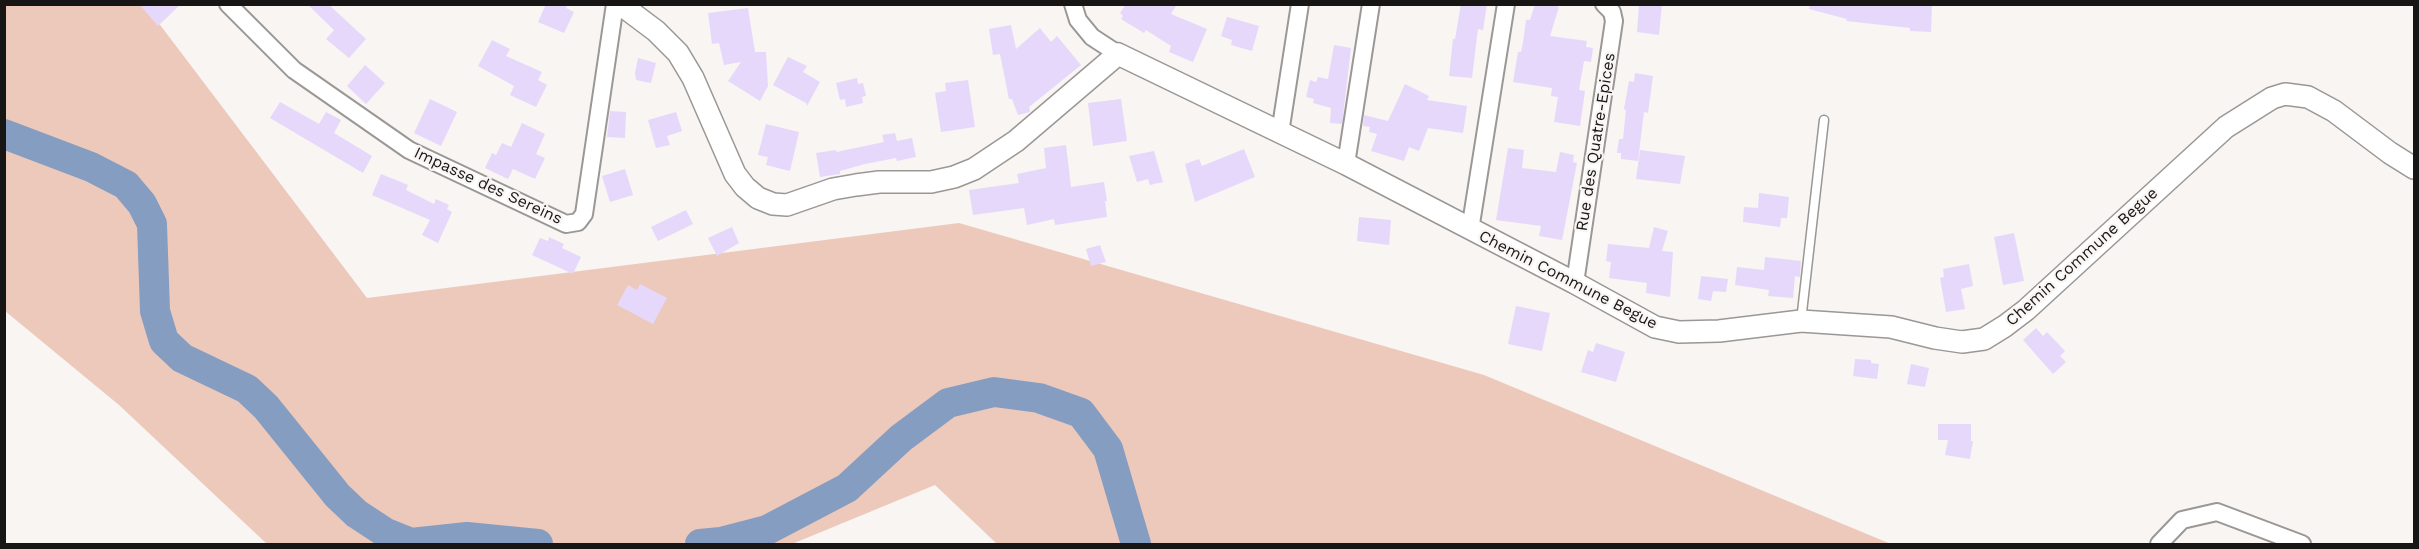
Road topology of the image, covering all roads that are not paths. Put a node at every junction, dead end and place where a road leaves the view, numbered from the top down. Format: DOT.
graph roads {
  1 [pos="228,4"];
  2 [pos="1073,4"];
  3 [pos="1300,4"];
  4 [pos="1371,4"];
  5 [pos="1506,4"];
  6 [pos="1604,4"];
  7 [pos="621,5"];
  8 [pos="1118,54"];
  9 [pos="1824,120"];
  10 [pos="1280,133"];
  11 [pos="1346,164"];
  12 [pos="2415,168"];
  13 [pos="1470,230"];
  14 [pos="1575,283"];
  15 [pos="1801,321"];
  16 [pos="2159,544"];
  17 [pos="2301,544"];
  1 -- 7 [label="street, Impasse des Sereins"];
  2 -- 8 [label="street"];
  3 -- 10 [label="street"];
  4 -- 11 [label="street"];
  5 -- 13 [label="street"];
  6 -- 14 [label="street, Rue des Quatre-Epices"];
  7 -- 8 [label="street"];
  8 -- 10 [label="street, Chemin Commune Begue"];
  9 -- 15 [label="lane"];
  10 -- 11 [label="street, Chemin Commune Begue"];
  11 -- 13 [label="street, Chemin Commune Begue"];
  12 -- 15 [label="street, Chemin Commune Begue"];
  13 -- 14 [label="street, Chemin Commune Begue"];
  14 -- 15 [label="street, Chemin Commune Begue"];
  16 -- 17 [label="street"];
}
